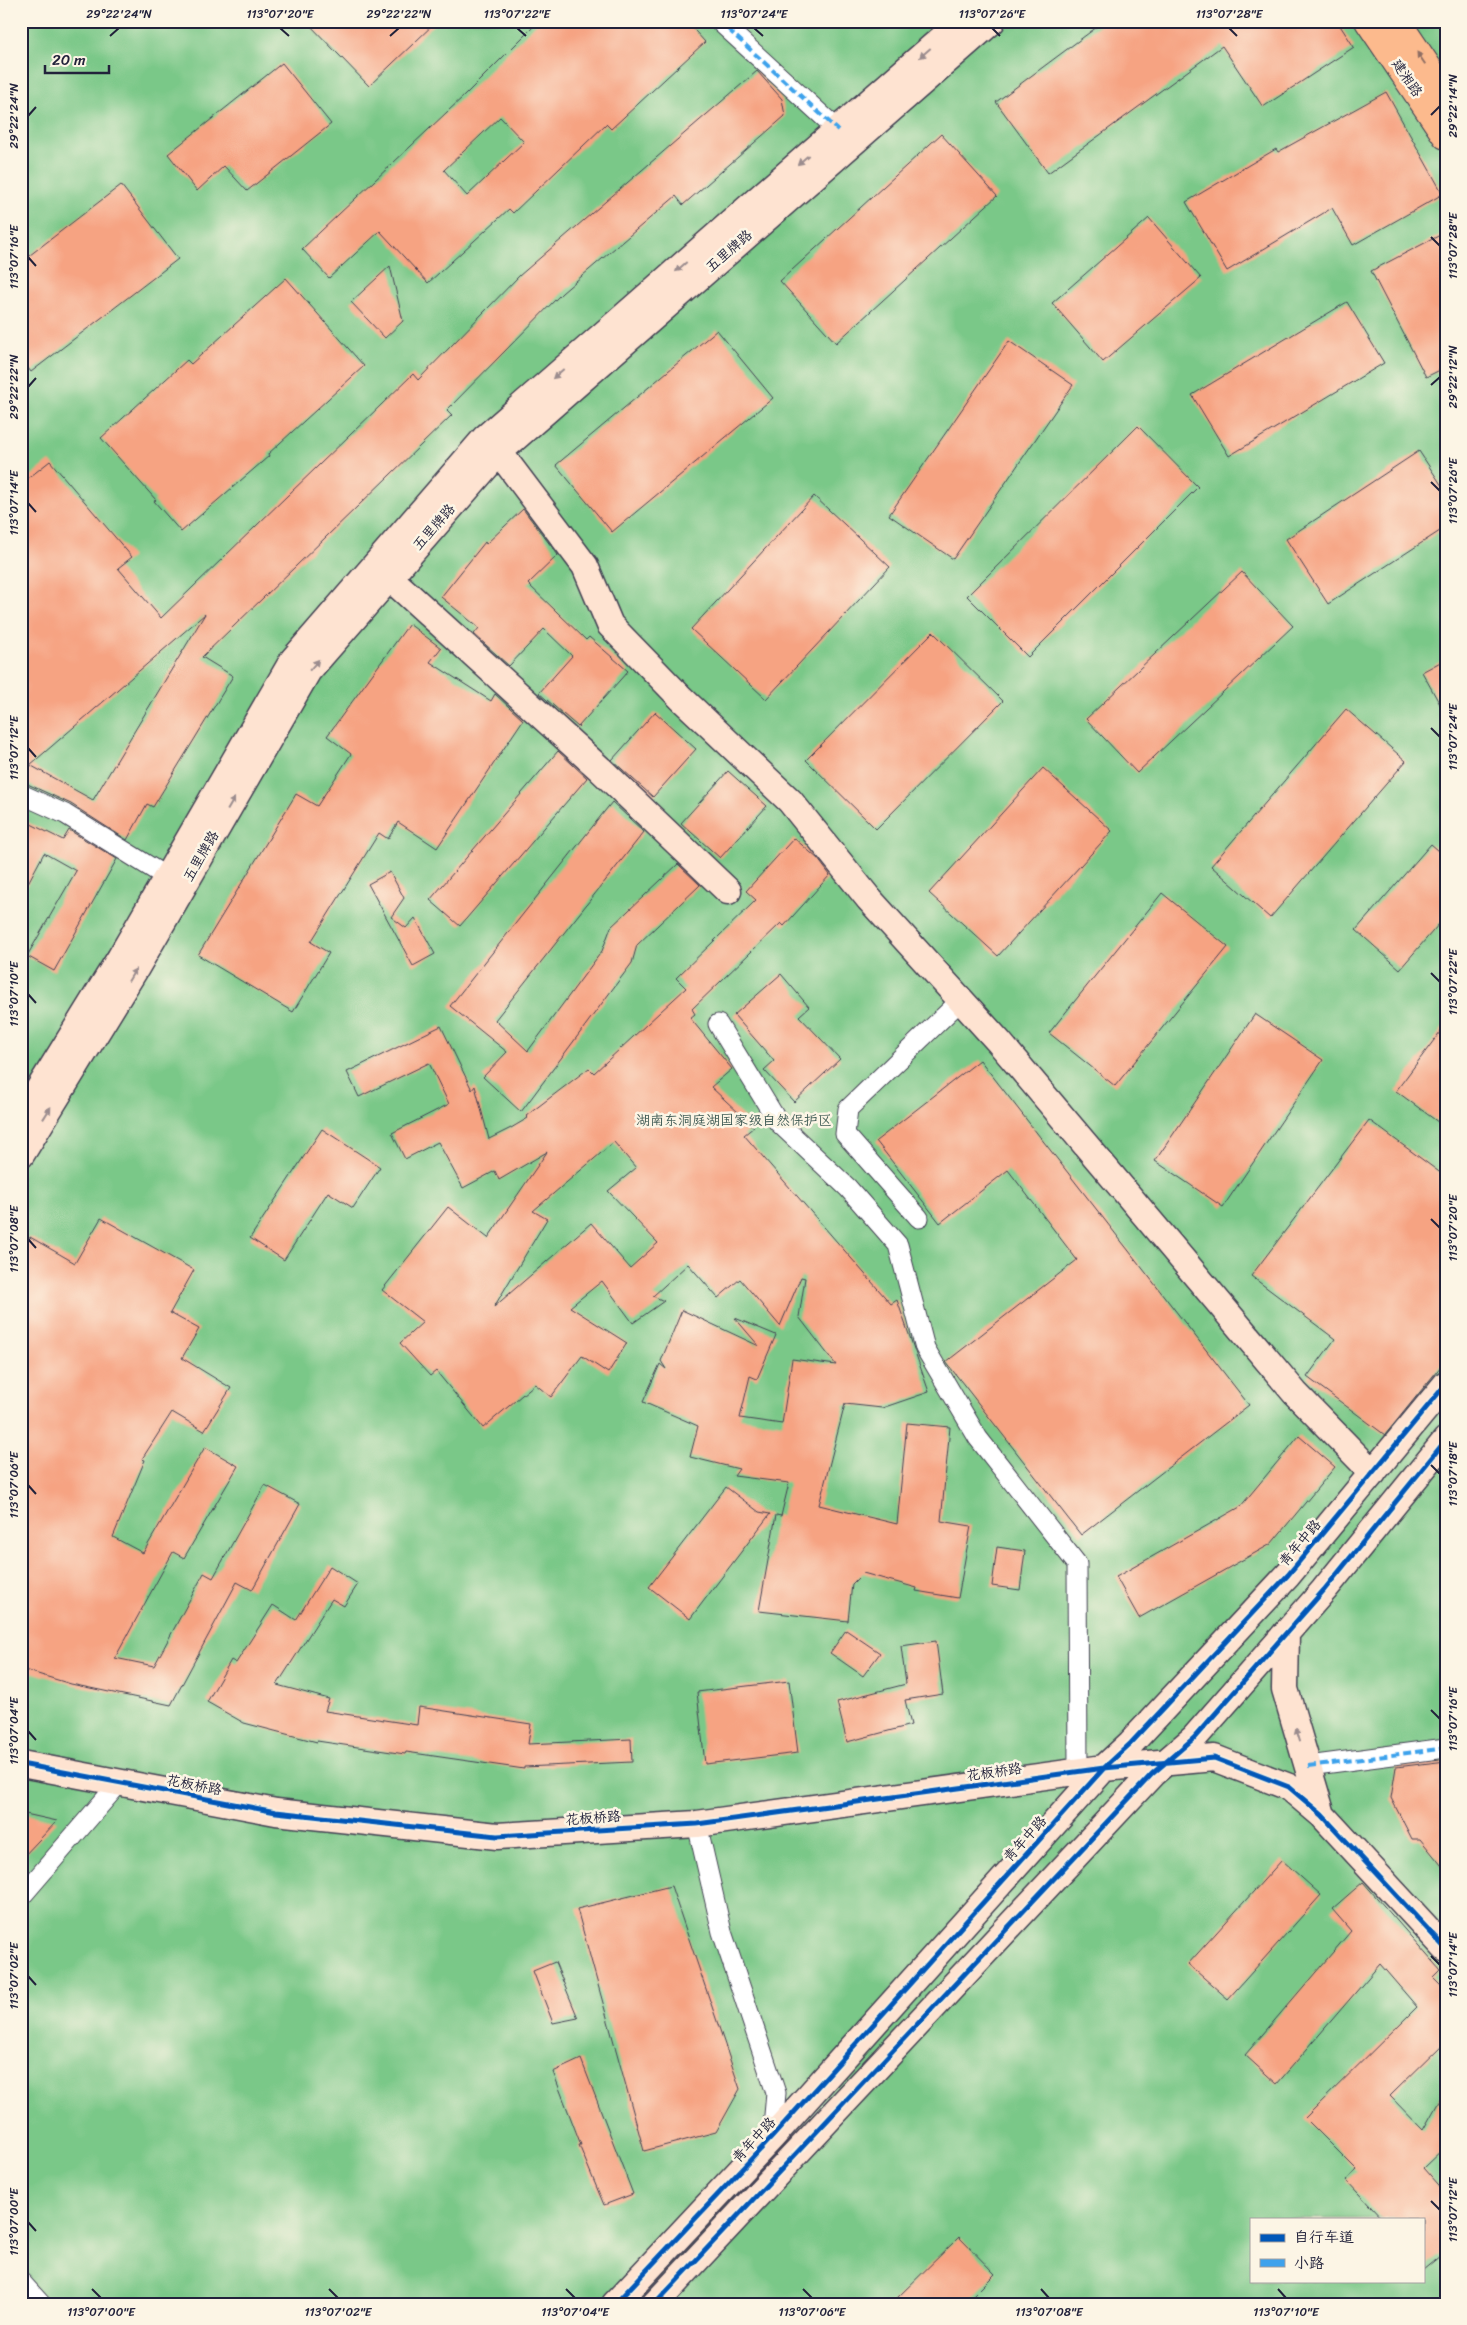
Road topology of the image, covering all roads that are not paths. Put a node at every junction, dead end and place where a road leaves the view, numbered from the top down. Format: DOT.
graph roads {
  1 [pos="719,21"];
  2 [pos="962,21"];
  3 [pos="992,21"];
  4 [pos="1369,21"];
  5 [pos="1396,21"];
  6 [pos="1446,95"];
  7 [pos="838,130"];
  8 [pos="1446,135"];
  9 [pos="499,452"];
  10 [pos="390,578"];
  11 [pos="21,794"];
  12 [pos="175,882"];
  13 [pos="728,891"];
  14 [pos="961,1000"];
  15 [pos="718,1024"];
  16 [pos="21,1118"];
  17 [pos="21,1155"];
  18 [pos="919,1218"];
  19 [pos="1446,1384"];
  20 [pos="1446,1440"];
  21 [pos="1372,1473"];
  22 [pos="1286,1632"];
  23 [pos="1446,1748"];
  24 [pos="1168,1761"];
  25 [pos="21,1764"];
  26 [pos="1308,1766"];
  27 [pos="1104,1768"];
  28 [pos="1078,1772"];
  29 [pos="120,1782"];
  30 [pos="1322,1815"];
  31 [pos="697,1824"];
  32 [pos="21,1897"];
  33 [pos="1446,1948"];
  34 [pos="772,2137"];
  35 [pos="21,2282"];
  36 [pos="41,2304"];
  37 [pos="615,2304"];
  38 [pos="655,2304"];
  1 -- 7 [label="street"];
  2 -- 7 [label="main road, 五里牌路, one-way"];
  3 -- 9 [label="main road, 五里牌路"];
  4 -- 8 [label="main road, 建湘路"];
  6 -- 5 [label="main road, 建湘路, one-way"];
  7 -- 12 [label="main road, 五里牌路, one-way"];
  9 -- 10 [label="main road, 五里牌路"];
  9 -- 14 [label="main road"];
  12 -- 10 [label="main road, 五里牌路, one-way"];
  10 -- 13 [label="main road"];
  11 -- 12 [label="street"];
  12 -- 16 [label="main road, 五里牌路"];
  17 -- 12 [label="main road, 五里牌路, one-way"];
  14 -- 18 [label="street"];
  14 -- 21 [label="main road"];
  15 -- 28 [label="street"];
  19 -- 21 [label="main road, 青年中路"];
  20 -- 22 [label="main road"];
  21 -- 27 [label="main road, 青年中路"];
  22 -- 24 [label="main road"];
  26 -- 22 [label="main road, one-way"];
  23 -- 26 [label="street"];
  24 -- 27 [label="main road, 花板桥路"];
  24 -- 30 [label="main road, 花板桥路"];
  24 -- 38 [label="main road"];
  25 -- 29 [label="main road, 花板桥路"];
  26 -- 30 [label="main road"];
  27 -- 28 [label="main road, 花板桥路"];
  27 -- 34 [label="main road, 青年中路"];
  28 -- 31 [label="main road, 花板桥路"];
  29 -- 31 [label="main road, 花板桥路"];
  29 -- 32 [label="street"];
  30 -- 33 [label="main road, 花板桥路"];
  31 -- 34 [label="street"];
  34 -- 37 [label="main road, 青年中路"];
  35 -- 36 [label="street"];
}
